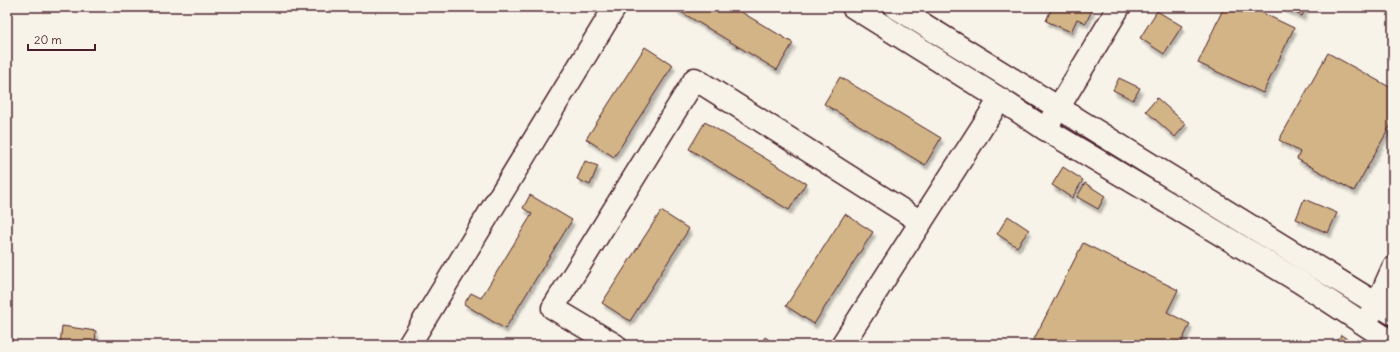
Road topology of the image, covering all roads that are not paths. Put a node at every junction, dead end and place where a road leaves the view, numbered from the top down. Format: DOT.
graph roads {
  1 [pos="615,7"];
  2 [pos="853,7"];
  3 [pos="895,7"];
  4 [pos="1119,7"];
  5 [pos="1000,99"];
  6 [pos="1059,108"];
  7 [pos="1045,129"];
  8 [pos="921,222"];
  9 [pos="1393,268"];
  10 [pos="1385,309"];
  11 [pos="1364,324"];
  12 [pos="1393,343"];
  13 [pos="410,345"];
  14 [pos="615,345"];
  15 [pos="842,345"];
  1 -- 13 [label="street"];
  2 -- 5 [label="street"];
  3 -- 6 [label="street"];
  4 -- 6 [label="street"];
  5 -- 7 [label="street"];
  5 -- 8 [label="street"];
  6 -- 7 [label="street"];
  6 -- 10 [label="street"];
  7 -- 11 [label="street"];
  8 -- 14 [label="street"];
  8 -- 15 [label="street"];
  9 -- 10 [label="street"];
  10 -- 11 [label="street"];
  11 -- 12 [label="street"];
}
